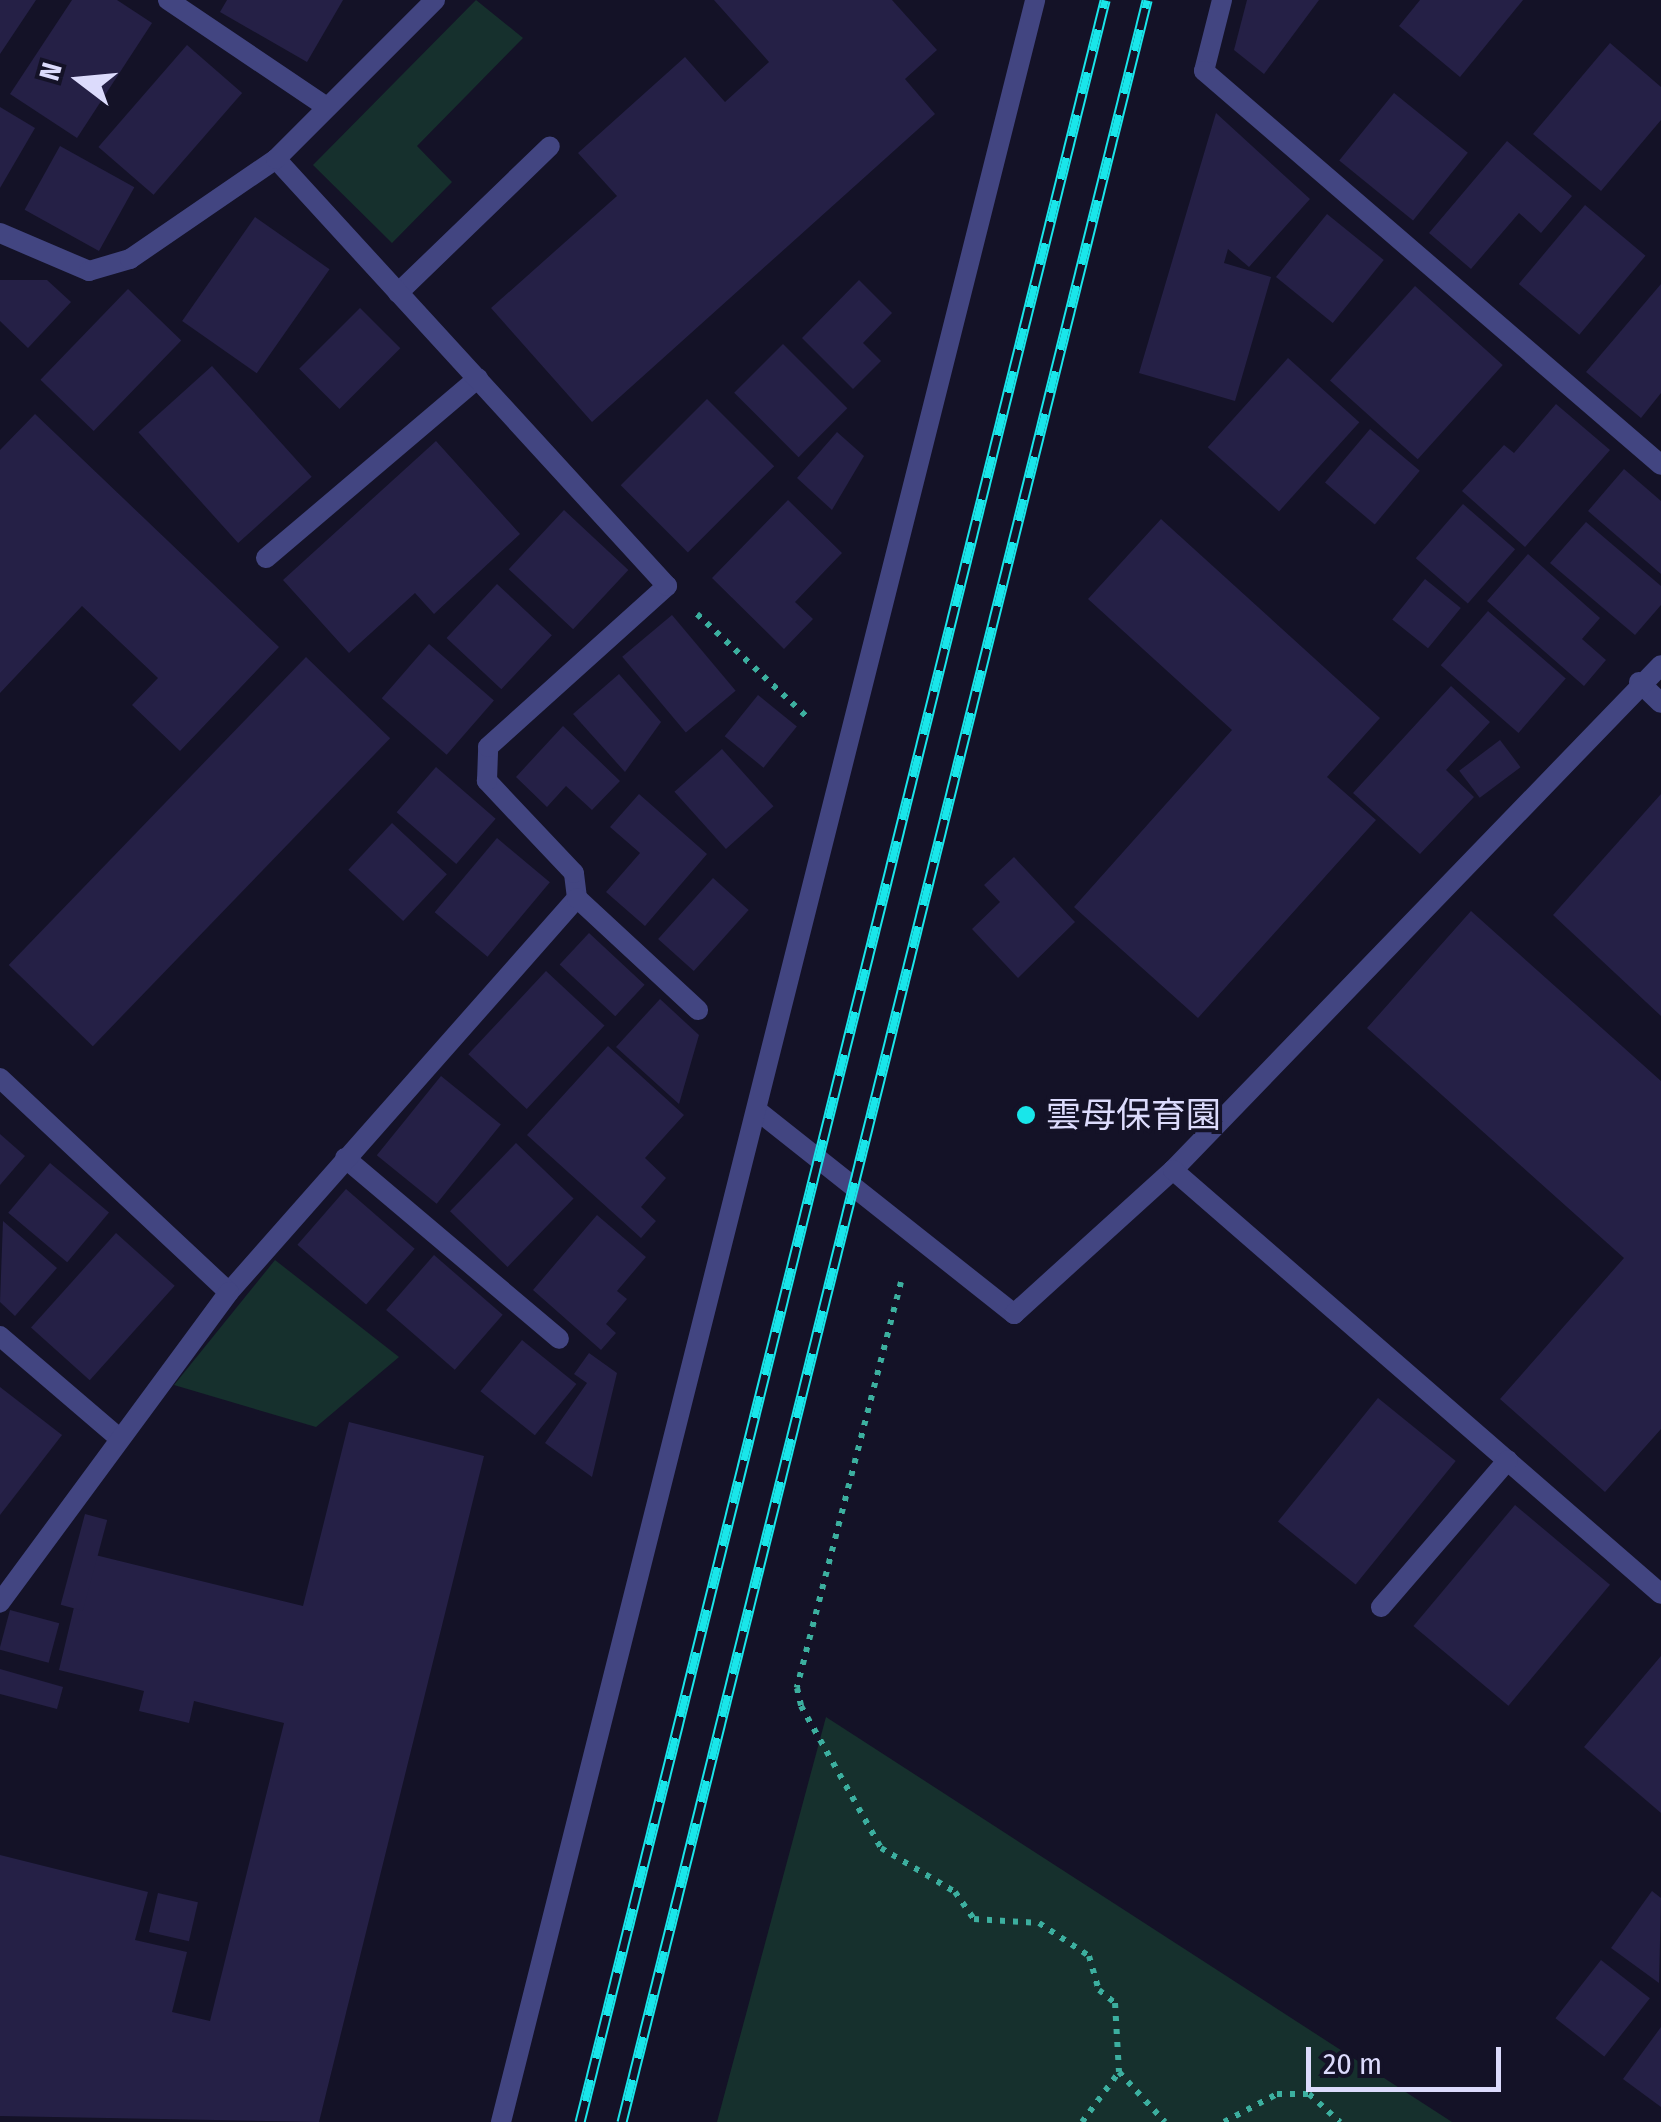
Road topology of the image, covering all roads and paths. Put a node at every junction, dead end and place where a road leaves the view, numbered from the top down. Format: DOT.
graph roads {
  1 [pos="168,0"];
  2 [pos="434,0"];
  3 [pos="1035,0"];
  4 [pos="1222,0"];
  5 [pos="322,104"];
  6 [pos="550,146"];
  7 [pos="276,159"];
  8 [pos="0,233"];
  9 [pos="398,293"];
  10 [pos="478,378"];
  11 [pos="1661,465"];
  12 [pos="266,558"];
  13 [pos="667,586"];
  14 [pos="1661,665"];
  15 [pos="1639,682"];
  16 [pos="1661,703"];
  17 [pos="850,757"];
  18 [pos="577,898"];
  19 [pos="698,1010"];
  20 [pos="0,1078"];
  21 [pos="758,1112"];
  22 [pos="346,1158"];
  23 [pos="1173,1170"];
  24 [pos="914,1227"];
  25 [pos="229,1292"];
  26 [pos="0,1336"];
  27 [pos="559,1339"];
  28 [pos="118,1437"];
  29 [pos="1508,1460"];
  30 [pos="1661,1594"];
  31 [pos="0,1603"];
  32 [pos="1381,1607"];
  33 [pos="1119,2072"];
  34 [pos="501,2122"];
  35 [pos="1082,2122"];
  36 [pos="1165,2122"];
  37 [pos="1224,2122"];
  38 [pos="1340,2122"];
  1 -- 5 [label="street"];
  2 -- 5 [label="street"];
  3 -- 17 [label="street"];
  4 -- 11 [label="street"];
  5 -- 7 [label="street"];
  6 -- 9 [label="street"];
  7 -- 8 [label="street"];
  7 -- 9 [label="street"];
  9 -- 10 [label="street"];
  10 -- 12 [label="street"];
  10 -- 13 [label="street"];
  13 -- 17 [label="path"];
  13 -- 18 [label="street"];
  14 -- 15 [label="street"];
  15 -- 16 [label="street"];
  15 -- 23 [label="street"];
  17 -- 21 [label="street"];
  18 -- 19 [label="street"];
  18 -- 22 [label="street"];
  20 -- 25 [label="street"];
  21 -- 24 [label="street"];
  21 -- 34 [label="street"];
  22 -- 25 [label="street"];
  22 -- 27 [label="street"];
  23 -- 24 [label="street"];
  23 -- 29 [label="street"];
  24 -- 33 [label="path"];
  25 -- 28 [label="street"];
  26 -- 28 [label="street"];
  28 -- 31 [label="street"];
  29 -- 30 [label="street"];
  29 -- 32 [label="street"];
  33 -- 35 [label="path"];
  33 -- 36 [label="path"];
  37 -- 38 [label="path"];
}
